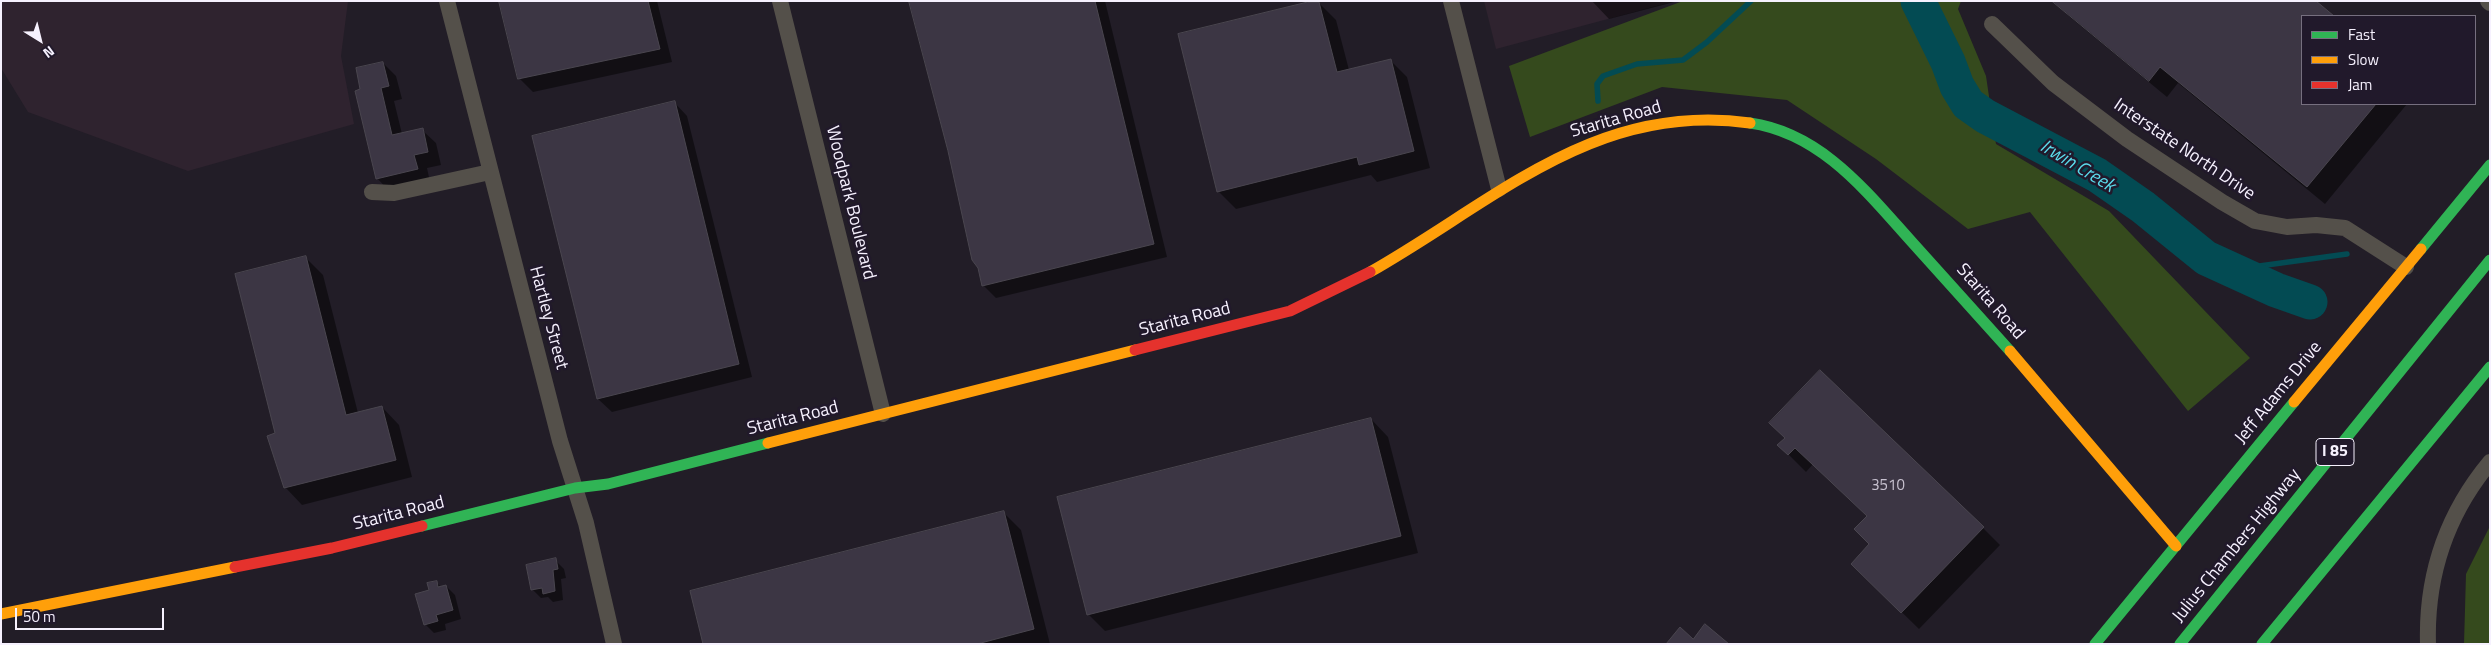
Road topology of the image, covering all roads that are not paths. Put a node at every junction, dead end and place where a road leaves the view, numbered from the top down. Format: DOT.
graph roads {
  1 [pos="447,1"];
  2 [pos="780,1"];
  3 [pos="1452,1"];
  4 [pos="1992,24"];
  5 [pos="2490,165"];
  6 [pos="490,172"];
  7 [pos="1499,189"];
  8 [pos="372,192"];
  9 [pos="2490,260"];
  10 [pos="2406,267"];
  11 [pos="2490,367"];
  12 [pos="882,414"];
  13 [pos="2490,462"];
  14 [pos="575,488"];
  15 [pos="2176,546"];
  16 [pos="1,614"];
  17 [pos="614,644"];
  18 [pos="2096,644"];
  19 [pos="2180,644"];
  20 [pos="2262,644"];
  21 [pos="2428,644"];
  1 -- 6 [label="street, Hartley Street"];
  2 -- 12 [label="street, Woodpark Boulevard"];
  3 -- 7 [label="street"];
  4 -- 10 [label="street, Interstate North Drive"];
  5 -- 10 [label="main road, Jeff Adams Drive"];
  6 -- 8 [label="street"];
  6 -- 14 [label="street, Hartley Street"];
  7 -- 12 [label="main road, Starita Road"];
  7 -- 15 [label="main road, Starita Road"];
  9 -- 19 [label="main road, Julius Chambers Highway / I 85"];
  10 -- 15 [label="main road, Jeff Adams Drive"];
  11 -- 20 [label="main road"];
  12 -- 14 [label="main road, Starita Road"];
  13 -- 21 [label="street"];
  14 -- 16 [label="main road, Starita Road"];
  14 -- 17 [label="street, Hartley Street"];
  15 -- 18 [label="main road, Jeff Adams Drive"];
}
